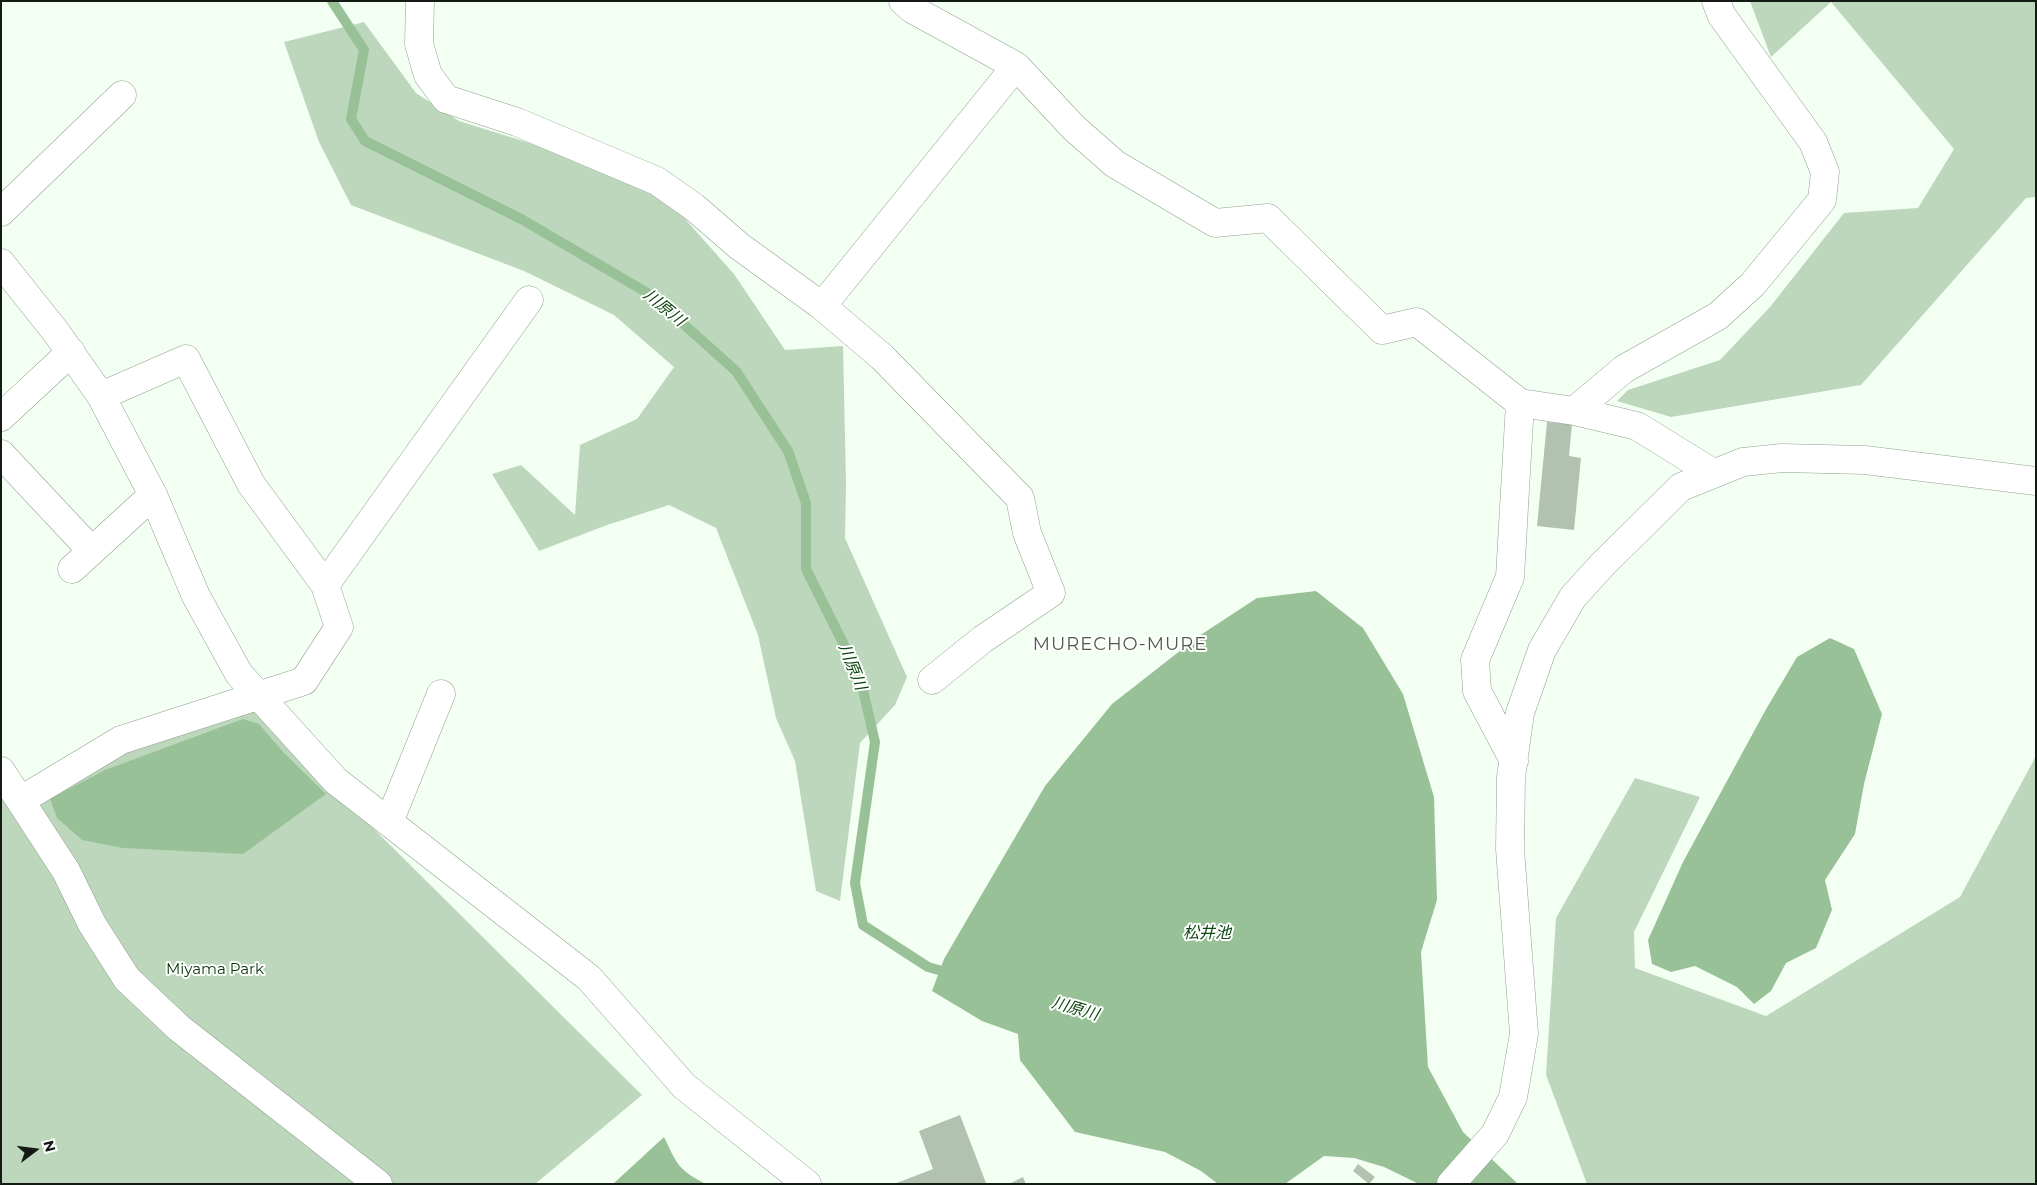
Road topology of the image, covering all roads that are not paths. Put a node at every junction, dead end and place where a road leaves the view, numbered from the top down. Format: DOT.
graph roads {
  1 [pos="420,1"];
  2 [pos="903,1"];
  3 [pos="1716,1"];
  4 [pos="1016,66"];
  5 [pos="122,95"];
  6 [pos="1,212"];
  7 [pos="3,270"];
  8 [pos="529,300"];
  9 [pos="822,306"];
  10 [pos="71,352"];
  11 [pos="101,396"];
  12 [pos="1520,403"];
  13 [pos="1574,411"];
  14 [pos="1,417"];
  15 [pos="1,454"];
  16 [pos="1712,473"];
  17 [pos="2036,480"];
  18 [pos="153,495"];
  19 [pos="324,584"];
  20 [pos="932,680"];
  21 [pos="441,694"];
  22 [pos="259,697"];
  23 [pos="1514,760"];
  24 [pos="1,771"];
  25 [pos="21,800"];
  26 [pos="389,822"];
  27 [pos="378,1184"];
  28 [pos="807,1184"];
  29 [pos="1451,1184"];
  1 -- 9 [label="street"];
  2 -- 4 [label="street"];
  3 -- 13 [label="street"];
  4 -- 9 [label="street"];
  4 -- 12 [label="street"];
  5 -- 6 [label="street"];
  7 -- 10 [label="street"];
  8 -- 19 [label="street"];
  9 -- 20 [label="street"];
  10 -- 11 [label="street"];
  10 -- 14 [label="street"];
  11 -- 18 [label="street"];
  11 -- 19 [label="street"];
  12 -- 13 [label="street"];
  12 -- 23 [label="street"];
  13 -- 16 [label="street"];
  15 -- 18 [label="street"];
  16 -- 17 [label="street"];
  16 -- 23 [label="street"];
  18 -- 22 [label="street"];
  19 -- 22 [label="street"];
  21 -- 26 [label="street"];
  22 -- 25 [label="street"];
  22 -- 26 [label="street"];
  23 -- 29 [label="street"];
  24 -- 25 [label="street"];
  25 -- 27 [label="street"];
  26 -- 28 [label="street"];
}
